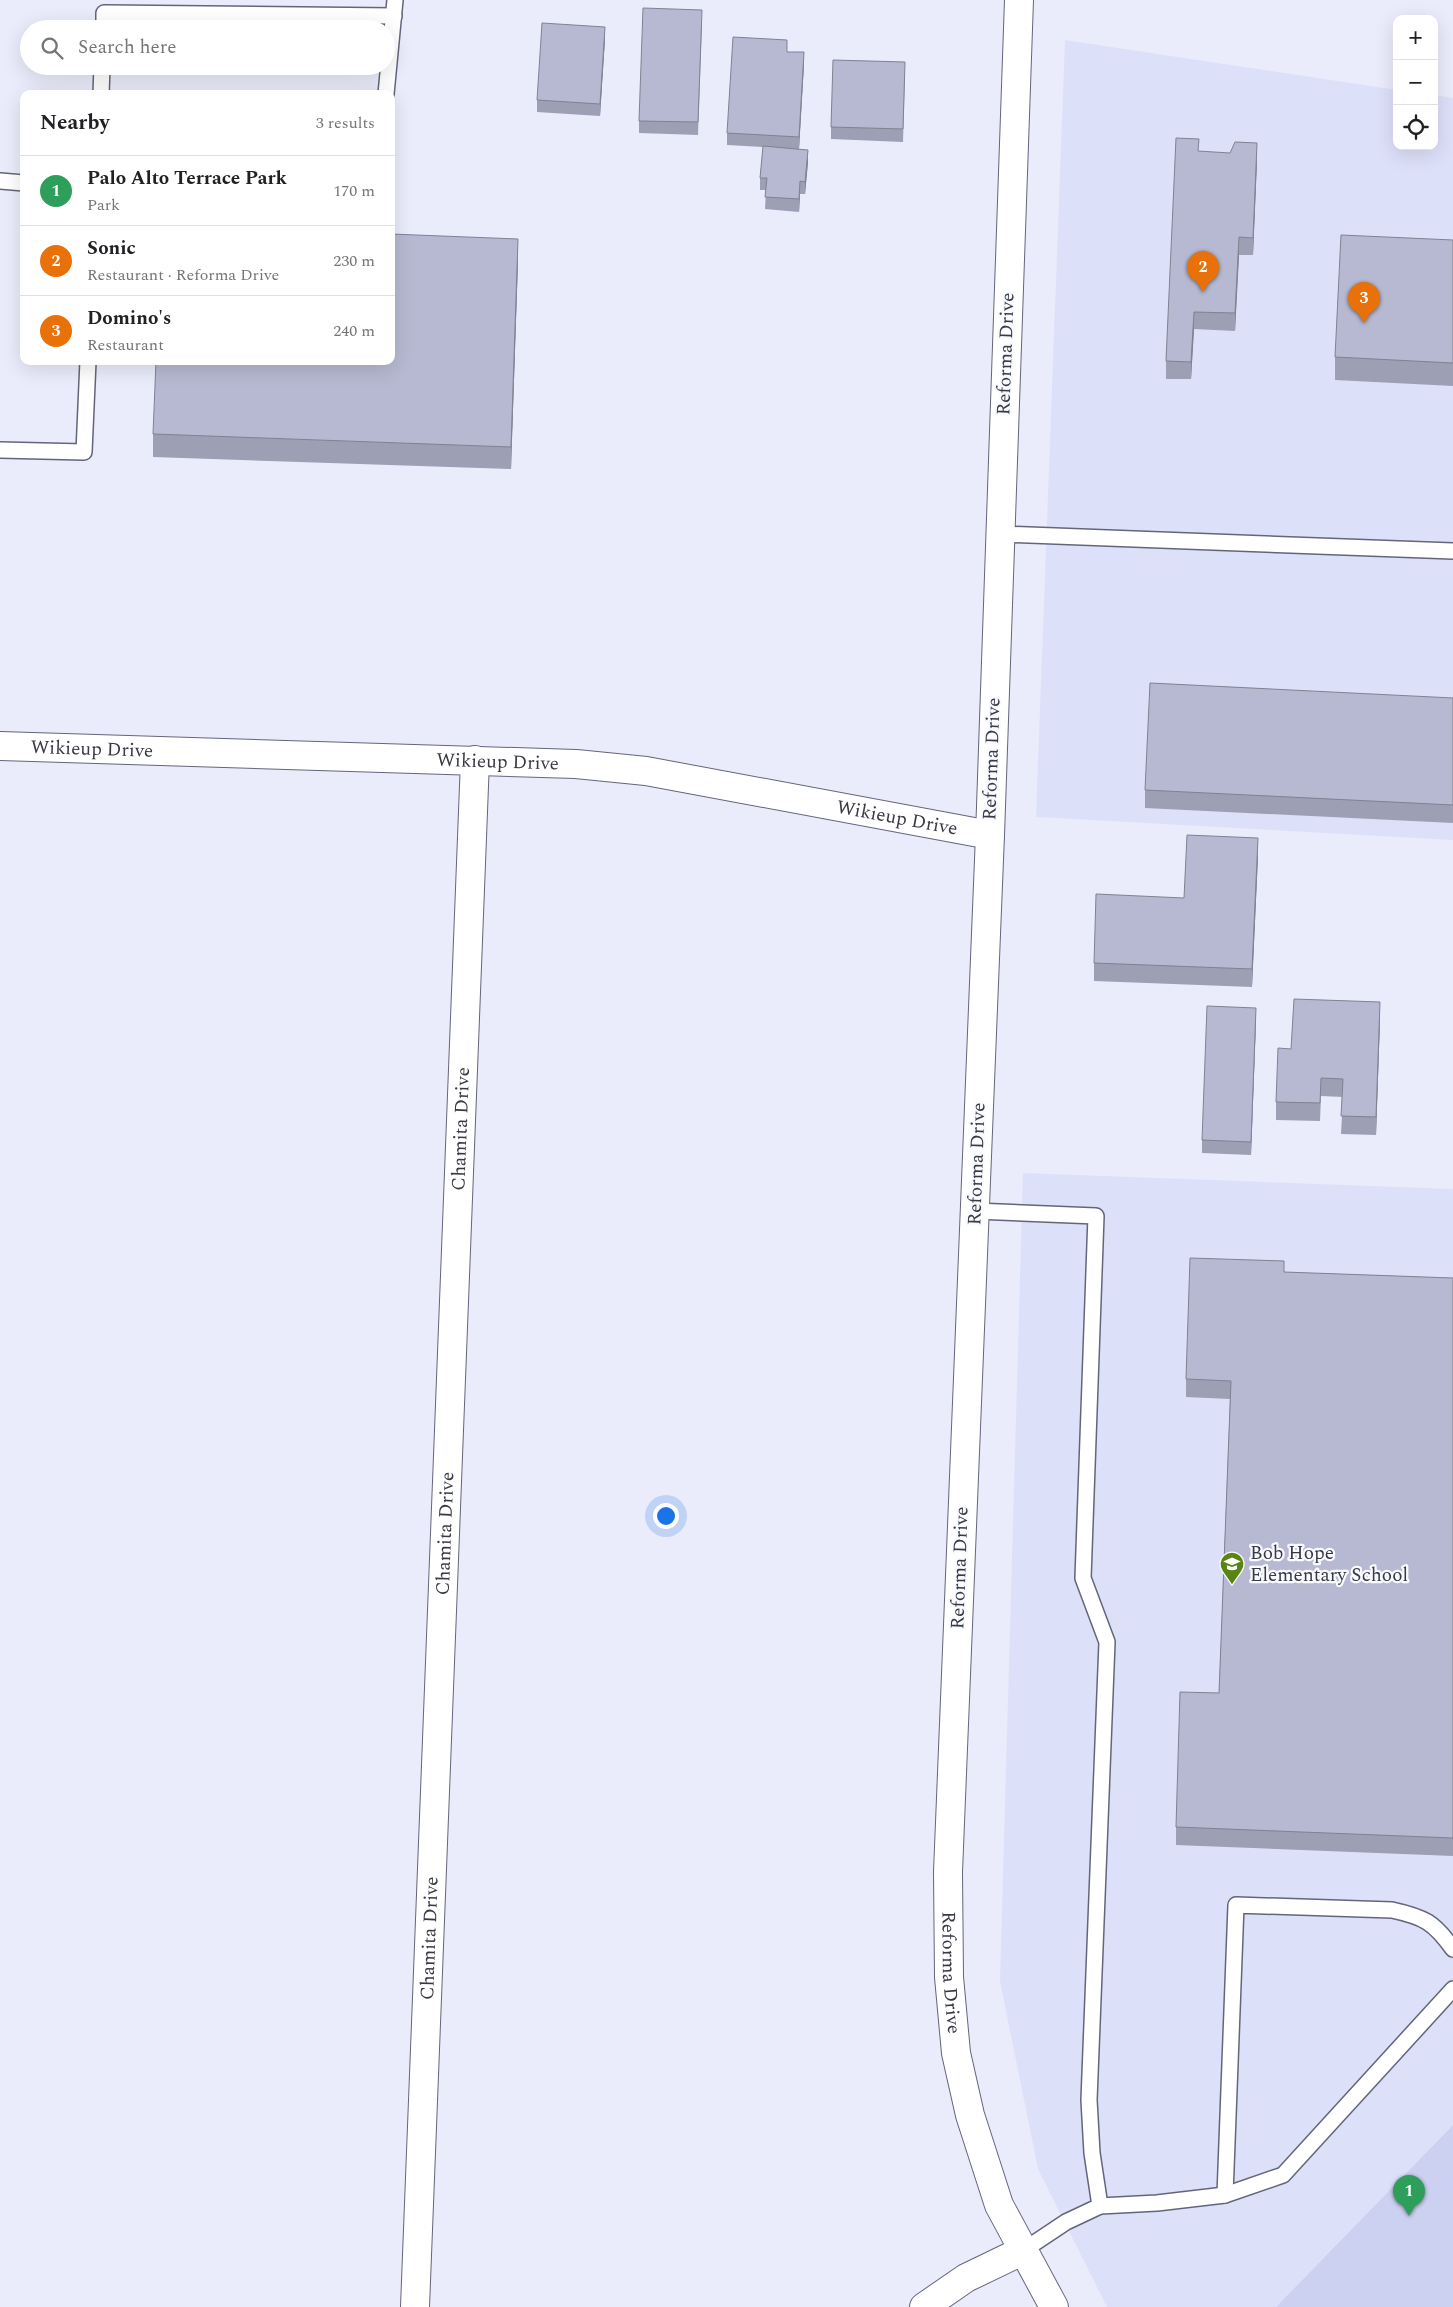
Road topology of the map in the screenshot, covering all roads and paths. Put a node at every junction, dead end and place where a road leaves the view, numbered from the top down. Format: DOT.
graph roads {
  1 [pos="395,0"];
  2 [pos="1018,0"];
  3 [pos="394,16"];
  4 [pos="104,20"];
  5 [pos="394,20"];
  6 [pos="102,75"];
  7 [pos="388,75"];
  8 [pos="101,90"];
  9 [pos="386,90"];
  10 [pos="0,181"];
  11 [pos="20,183"];
  12 [pos="88,365"];
  13 [pos="0,450"];
  14 [pos="1000,534"];
  15 [pos="1453,551"];
  16 [pos="0,746"];
  17 [pos="474,760"];
  18 [pos="990,835"];
  19 [pos="975,1211"];
  20 [pos="1453,1949"];
  21 [pos="1453,1989"];
  22 [pos="1225,2195"];
  23 [pos="1100,2206"];
  24 [pos="1024,2250"];
  25 [pos="415,2307"];
  26 [pos="924,2307"];
  27 [pos="1054,2307"];
  1 -- 3 [label="lane"];
  2 -- 14 [label="street, Reforma Drive"];
  3 -- 4 [label="lane"];
  3 -- 5 [label="lane"];
  6 -- 8 [label="lane"];
  7 -- 9 [label="lane"];
  10 -- 11 [label="lane"];
  12 -- 13 [label="lane"];
  14 -- 15 [label="lane"];
  14 -- 18 [label="street, Reforma Drive"];
  16 -- 17 [label="street, Wikieup Drive"];
  17 -- 18 [label="street, Wikieup Drive"];
  17 -- 25 [label="street, Chamita Drive"];
  18 -- 19 [label="street, Reforma Drive"];
  19 -- 23 [label="lane"];
  19 -- 24 [label="street, Reforma Drive"];
  20 -- 22 [label="lane"];
  21 -- 22 [label="lane"];
  22 -- 23 [label="lane"];
  23 -- 24 [label="lane"];
  24 -- 26 [label="street"];
  24 -- 27 [label="street, Reforma Drive"];
}
